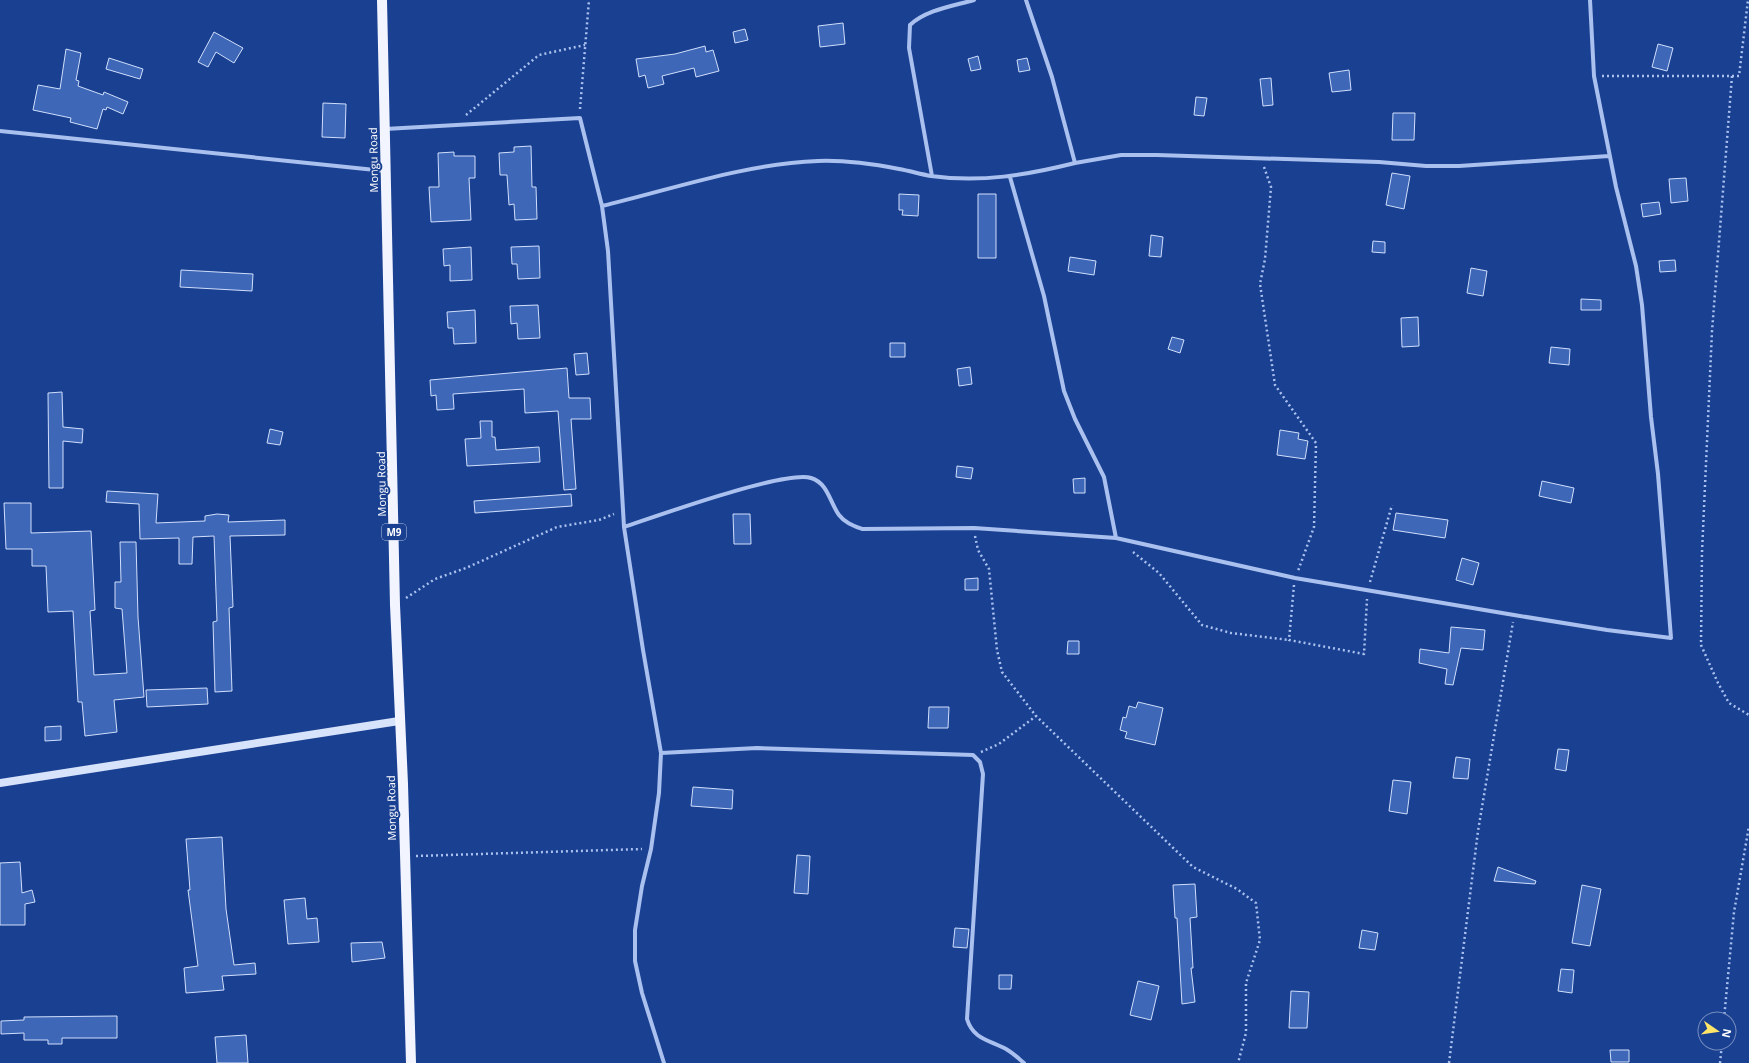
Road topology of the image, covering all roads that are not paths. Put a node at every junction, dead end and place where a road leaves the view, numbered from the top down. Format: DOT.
graph roads {
  1 [pos="382,0"];
  2 [pos="974,0"];
  3 [pos="1026,0"];
  4 [pos="1590,0"];
  5 [pos="385,129"];
  6 [pos="0,131"];
  7 [pos="1609,156"];
  8 [pos="1075,162"];
  9 [pos="385,171"];
  10 [pos="932,176"];
  11 [pos="1010,177"];
  12 [pos="602,206"];
  13 [pos="624,527"];
  14 [pos="1116,538"];
  15 [pos="399,721"];
  16 [pos="661,753"];
  17 [pos="0,783"];
  18 [pos="411,1063"];
  19 [pos="664,1063"];
  20 [pos="1024,1063"];
  1 -- 5 [label="main road, Mongu Road / M9"];
  2 -- 10 [label="street"];
  3 -- 8 [label="street"];
  4 -- 7 [label="street"];
  5 -- 9 [label="main road, Mongu Road / M9"];
  5 -- 12 [label="street"];
  6 -- 9 [label="street"];
  7 -- 8 [label="street"];
  7 -- 14 [label="street"];
  8 -- 11 [label="street"];
  9 -- 15 [label="main road, Mongu Road / M9"];
  10 -- 11 [label="street"];
  10 -- 12 [label="street"];
  11 -- 14 [label="street"];
  12 -- 13 [label="street"];
  13 -- 14 [label="street"];
  13 -- 16 [label="street"];
  15 -- 17 [label="street"];
  15 -- 18 [label="main road, Mongu Road / M9"];
  16 -- 19 [label="street"];
  16 -- 20 [label="street"];
}
